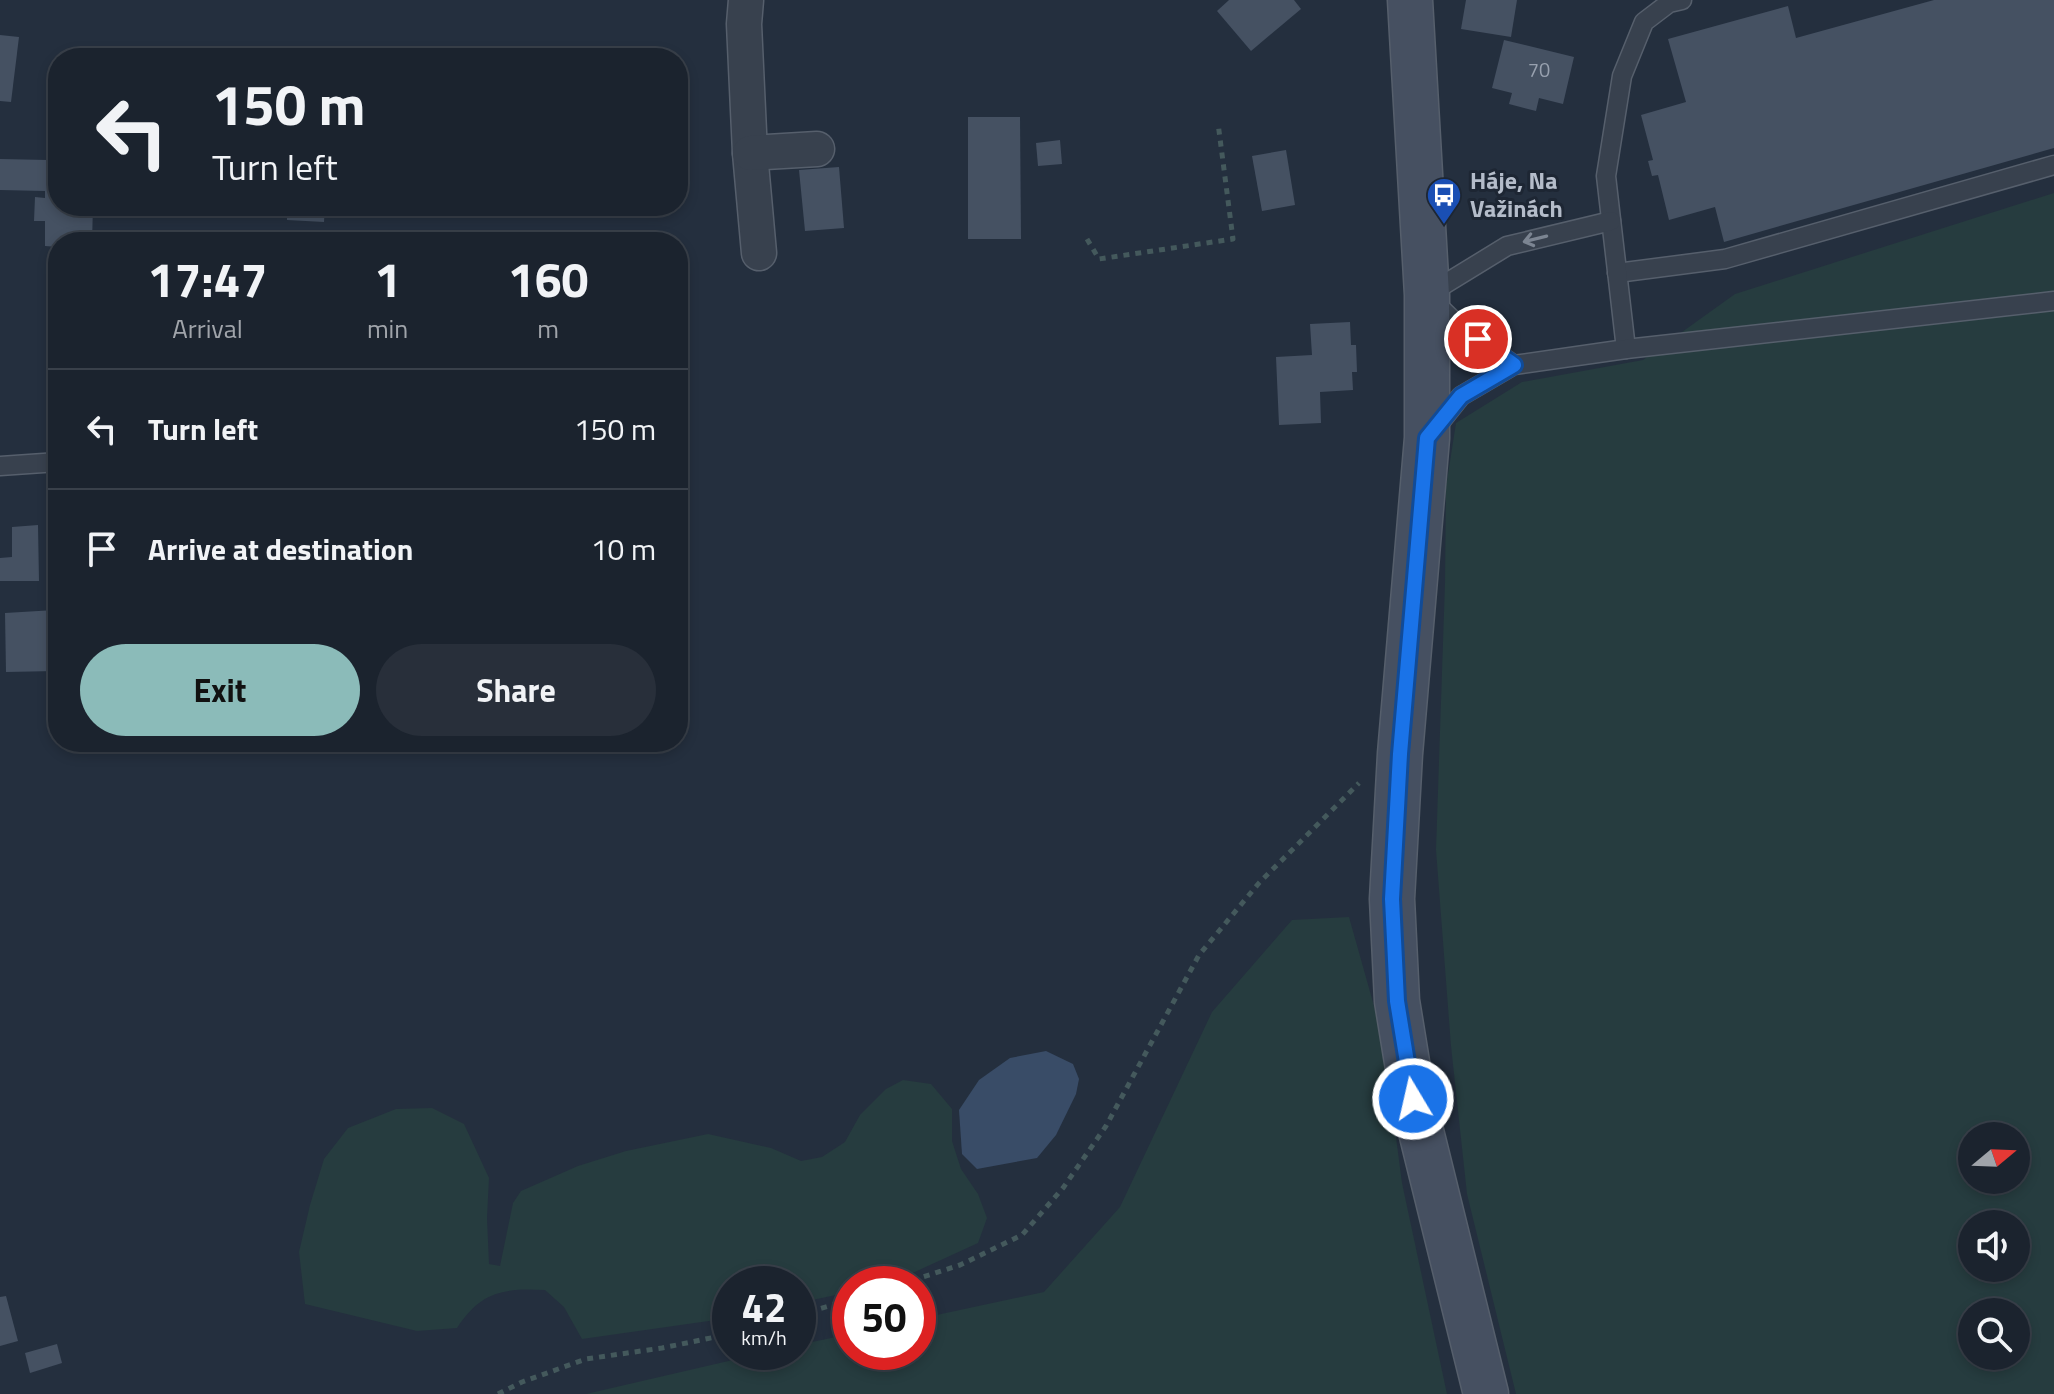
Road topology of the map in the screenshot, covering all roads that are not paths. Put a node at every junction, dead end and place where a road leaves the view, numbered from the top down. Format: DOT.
graph roads {
  1 [pos="746,0"];
  2 [pos="1410,0"];
  3 [pos="1682,0"];
  4 [pos="817,149"];
  5 [pos="750,153"];
  6 [pos="2054,165"];
  7 [pos="1611,221"];
  8 [pos="759,253"];
  9 [pos="1617,273"];
  10 [pos="1427,295"];
  11 [pos="2054,301"];
  12 [pos="1626,349"];
  13 [pos="1514,365"];
  14 [pos="1427,438"];
  15 [pos="48,463"];
  16 [pos="0,466"];
  17 [pos="1486,1394"];
  1 -- 5 [label="street"];
  2 -- 10 [label="main road"];
  3 -- 7 [label="lane"];
  4 -- 5 [label="street"];
  5 -- 8 [label="street"];
  6 -- 9 [label="lane"];
  7 -- 9 [label="lane"];
  7 -- 10 [label="lane, one-way"];
  9 -- 12 [label="lane"];
  10 -- 13 [label="lane"];
  10 -- 14 [label="main road"];
  11 -- 12 [label="lane"];
  12 -- 13 [label="lane"];
  13 -- 14 [label="lane"];
  14 -- 17 [label="main road"];
  15 -- 16 [label="lane"];
}
